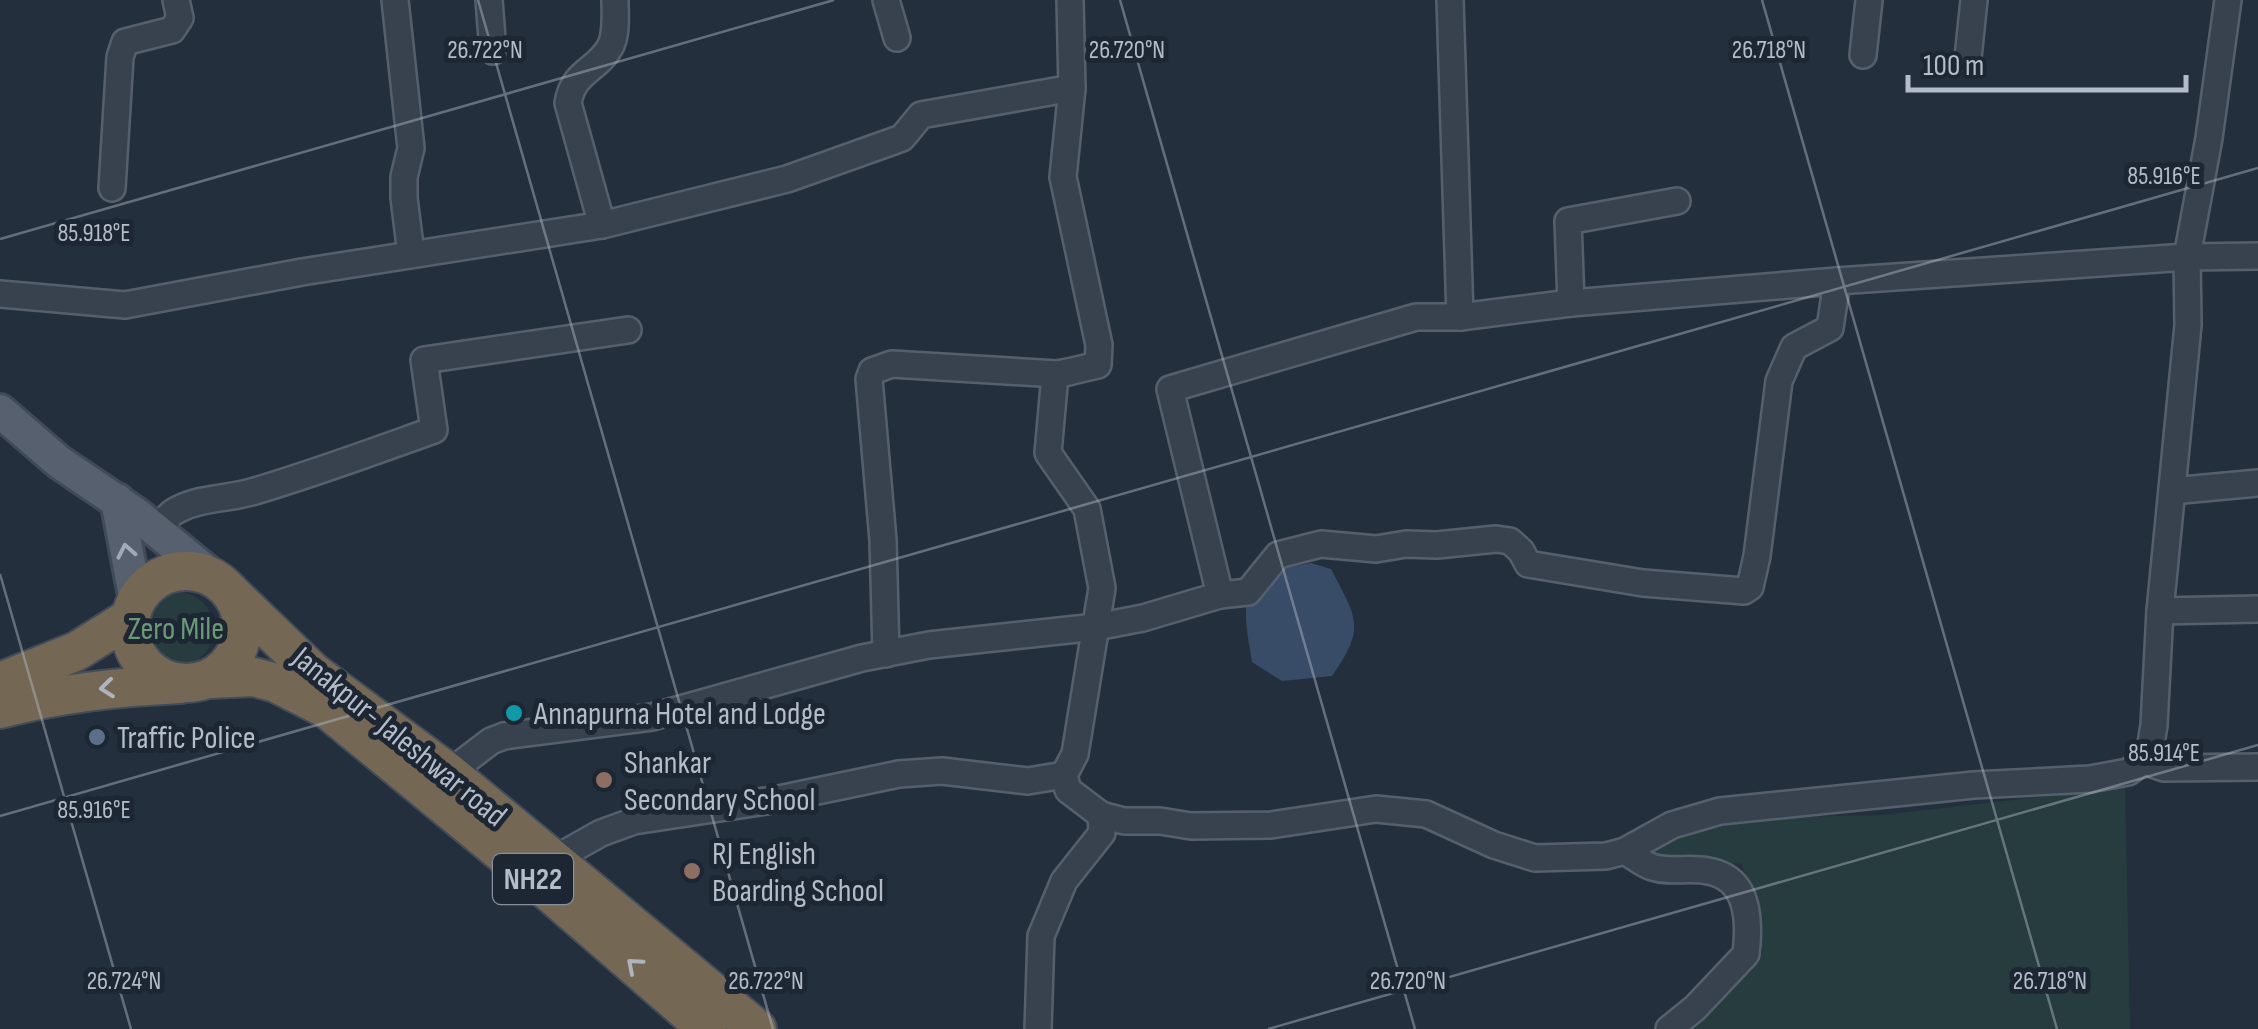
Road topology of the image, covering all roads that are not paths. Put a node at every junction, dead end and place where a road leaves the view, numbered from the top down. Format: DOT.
graph roads {
  1 [pos="176,0"];
  2 [pos="395,0"];
  3 [pos="489,0"];
  4 [pos="614,0"];
  5 [pos="886,0"];
  6 [pos="1070,0"];
  7 [pos="1450,0"];
  8 [pos="1870,0"];
  9 [pos="1974,0"];
  10 [pos="2228,0"];
  11 [pos="897,38"];
  12 [pos="493,51"];
  13 [pos="1862,55"];
  14 [pos="1968,58"];
  15 [pos="1072,88"];
  16 [pos="112,188"];
  17 [pos="1677,201"];
  18 [pos="602,224"];
  19 [pos="411,254"];
  20 [pos="2258,256"];
  21 [pos="2187,257"];
  22 [pos="1837,281"];
  23 [pos="0,294"];
  24 [pos="1571,302"];
  25 [pos="1460,317"];
  26 [pos="628,330"];
  27 [pos="1098,365"];
  28 [pos="0,410"];
  29 [pos="2258,483"];
  30 [pos="2172,491"];
  31 [pos="117,500"];
  32 [pos="160,532"];
  33 [pos="224,586"];
  34 [pos="1220,594"];
  35 [pos="134,609"];
  36 [pos="2258,609"];
  37 [pos="2160,611"];
  38 [pos="1096,627"];
  39 [pos="886,654"];
  40 [pos="0,682"];
  41 [pos="197,682"];
  42 [pos="0,710"];
  43 [pos="2157,759"];
  44 [pos="2258,768"];
  45 [pos="449,773"];
  46 [pos="1064,775"];
  47 [pos="1101,816"];
  48 [pos="1624,851"];
  49 [pos="553,860"];
  50 [pos="708,1029"];
  51 [pos="756,1029"];
  52 [pos="1038,1029"];
  53 [pos="1668,1029"];
  1 -- 16 [label="street"];
  2 -- 19 [label="street"];
  3 -- 12 [label="street"];
  4 -- 18 [label="street"];
  5 -- 11 [label="street"];
  6 -- 15 [label="street"];
  7 -- 25 [label="street"];
  8 -- 13 [label="street"];
  9 -- 14 [label="street"];
  10 -- 21 [label="street"];
  15 -- 18 [label="street"];
  15 -- 27 [label="street"];
  17 -- 24 [label="street"];
  18 -- 19 [label="street"];
  19 -- 23 [label="street"];
  20 -- 21 [label="street"];
  21 -- 22 [label="street"];
  21 -- 30 [label="street"];
  22 -- 24 [label="street"];
  22 -- 34 [label="street"];
  24 -- 25 [label="street"];
  25 -- 34 [label="street"];
  26 -- 32 [label="street"];
  27 -- 38 [label="street"];
  27 -- 39 [label="street"];
  28 -- 31 [label="main road"];
  29 -- 30 [label="street"];
  30 -- 37 [label="street"];
  31 -- 32 [label="main road"];
  35 -- 31 [label="main road, one-way"];
  32 -- 33 [label="main road"];
  33 -- 35 [label="highway"];
  33 -- 41 [label="highway"];
  33 -- 45 [label="highway, Janakpur- Jaleshwar road / NH22"];
  34 -- 38 [label="street"];
  35 -- 40 [label="highway"];
  35 -- 41 [label="highway, NH22"];
  36 -- 37 [label="street"];
  37 -- 43 [label="street"];
  38 -- 39 [label="street"];
  38 -- 46 [label="street"];
  39 -- 45 [label="street"];
  41 -- 42 [label="highway, NH22, one-way"];
  50 -- 41 [label="highway, Janakpur- Jaleshwar road / NH22, one-way"];
  43 -- 44 [label="street"];
  43 -- 48 [label="street"];
  45 -- 49 [label="highway, Janakpur- Jaleshwar road / NH22"];
  46 -- 47 [label="street"];
  46 -- 49 [label="street"];
  47 -- 48 [label="street"];
  47 -- 52 [label="street"];
  48 -- 53 [label="street"];
  49 -- 51 [label="highway, Janakpur- Jaleshwar road / NH22"];
}
